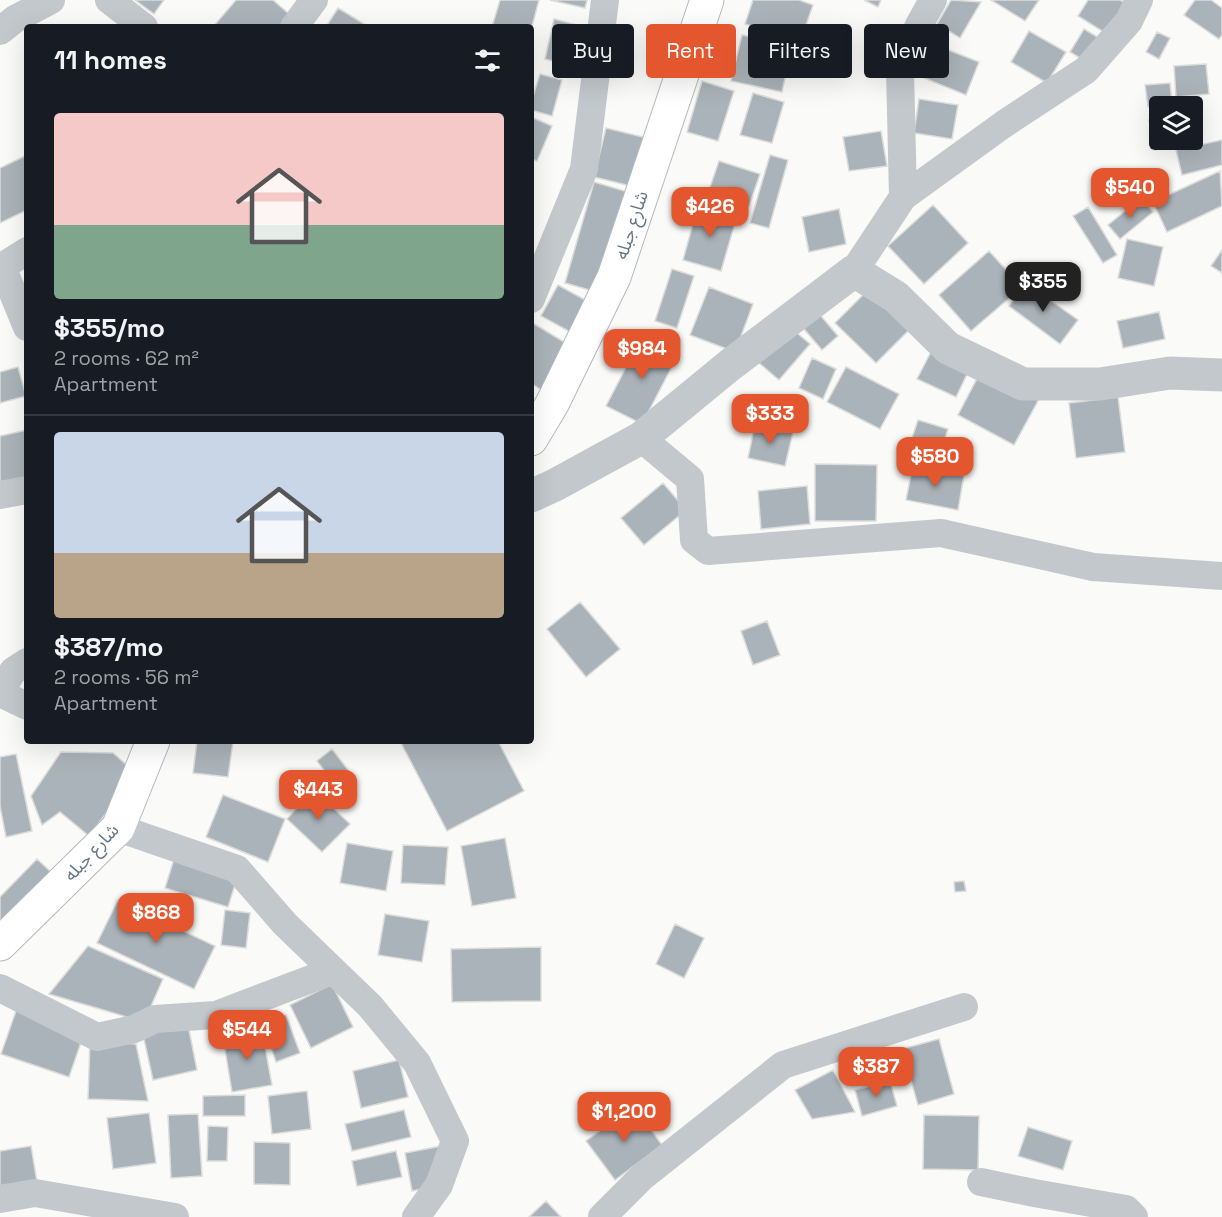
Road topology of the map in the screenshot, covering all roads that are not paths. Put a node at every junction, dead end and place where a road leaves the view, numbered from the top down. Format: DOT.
graph roads {
  1 [pos="51,0"];
  2 [pos="109,0"];
  3 [pos="314,0"];
  4 [pos="605,0"];
  5 [pos="707,0"];
  6 [pos="933,0"];
  7 [pos="1139,0"];
  8 [pos="140,24"];
  9 [pos="296,24"];
  10 [pos="0,31"];
  11 [pos="903,197"];
  12 [pos="24,253"];
  13 [pos="1,268"];
  14 [pos="854,271"];
  15 [pos="534,292"];
  16 [pos="24,320"];
  17 [pos="1222,375"];
  18 [pos="534,434"];
  19 [pos="641,438"];
  20 [pos="24,491"];
  21 [pos="0,495"];
  22 [pos="534,495"];
  23 [pos="1222,576"];
  24 [pos="24,664"];
  25 [pos="0,693"];
  26 [pos="24,705"];
  27 [pos="152,744"];
  28 [pos="118,828"];
  29 [pos="0,944"];
  30 [pos="332,971"];
  31 [pos="0,988"];
  32 [pos="964,1006"];
  33 [pos="981,1182"];
  34 [pos="0,1199"];
  35 [pos="409,1216"];
  36 [pos="175,1217"];
  37 [pos="602,1217"];
  38 [pos="1134,1217"];
  1 -- 10 [label="street"];
  2 -- 8 [label="street"];
  3 -- 9 [label="street"];
  4 -- 15 [label="street"];
  5 -- 18 [label="main road, شارع جبله"];
  6 -- 11 [label="street"];
  7 -- 11 [label="street"];
  11 -- 14 [label="street"];
  12 -- 13 [label="street"];
  13 -- 16 [label="street"];
  14 -- 17 [label="street"];
  14 -- 19 [label="street"];
  19 -- 22 [label="street"];
  19 -- 23 [label="street"];
  20 -- 21 [label="street"];
  24 -- 25 [label="street"];
  25 -- 26 [label="street"];
  27 -- 28 [label="main road, شارع جبله"];
  28 -- 29 [label="main road, شارع جبله"];
  28 -- 30 [label="street"];
  30 -- 31 [label="street"];
  30 -- 35 [label="street"];
  32 -- 37 [label="street"];
  33 -- 38 [label="street"];
  34 -- 36 [label="street"];
}
